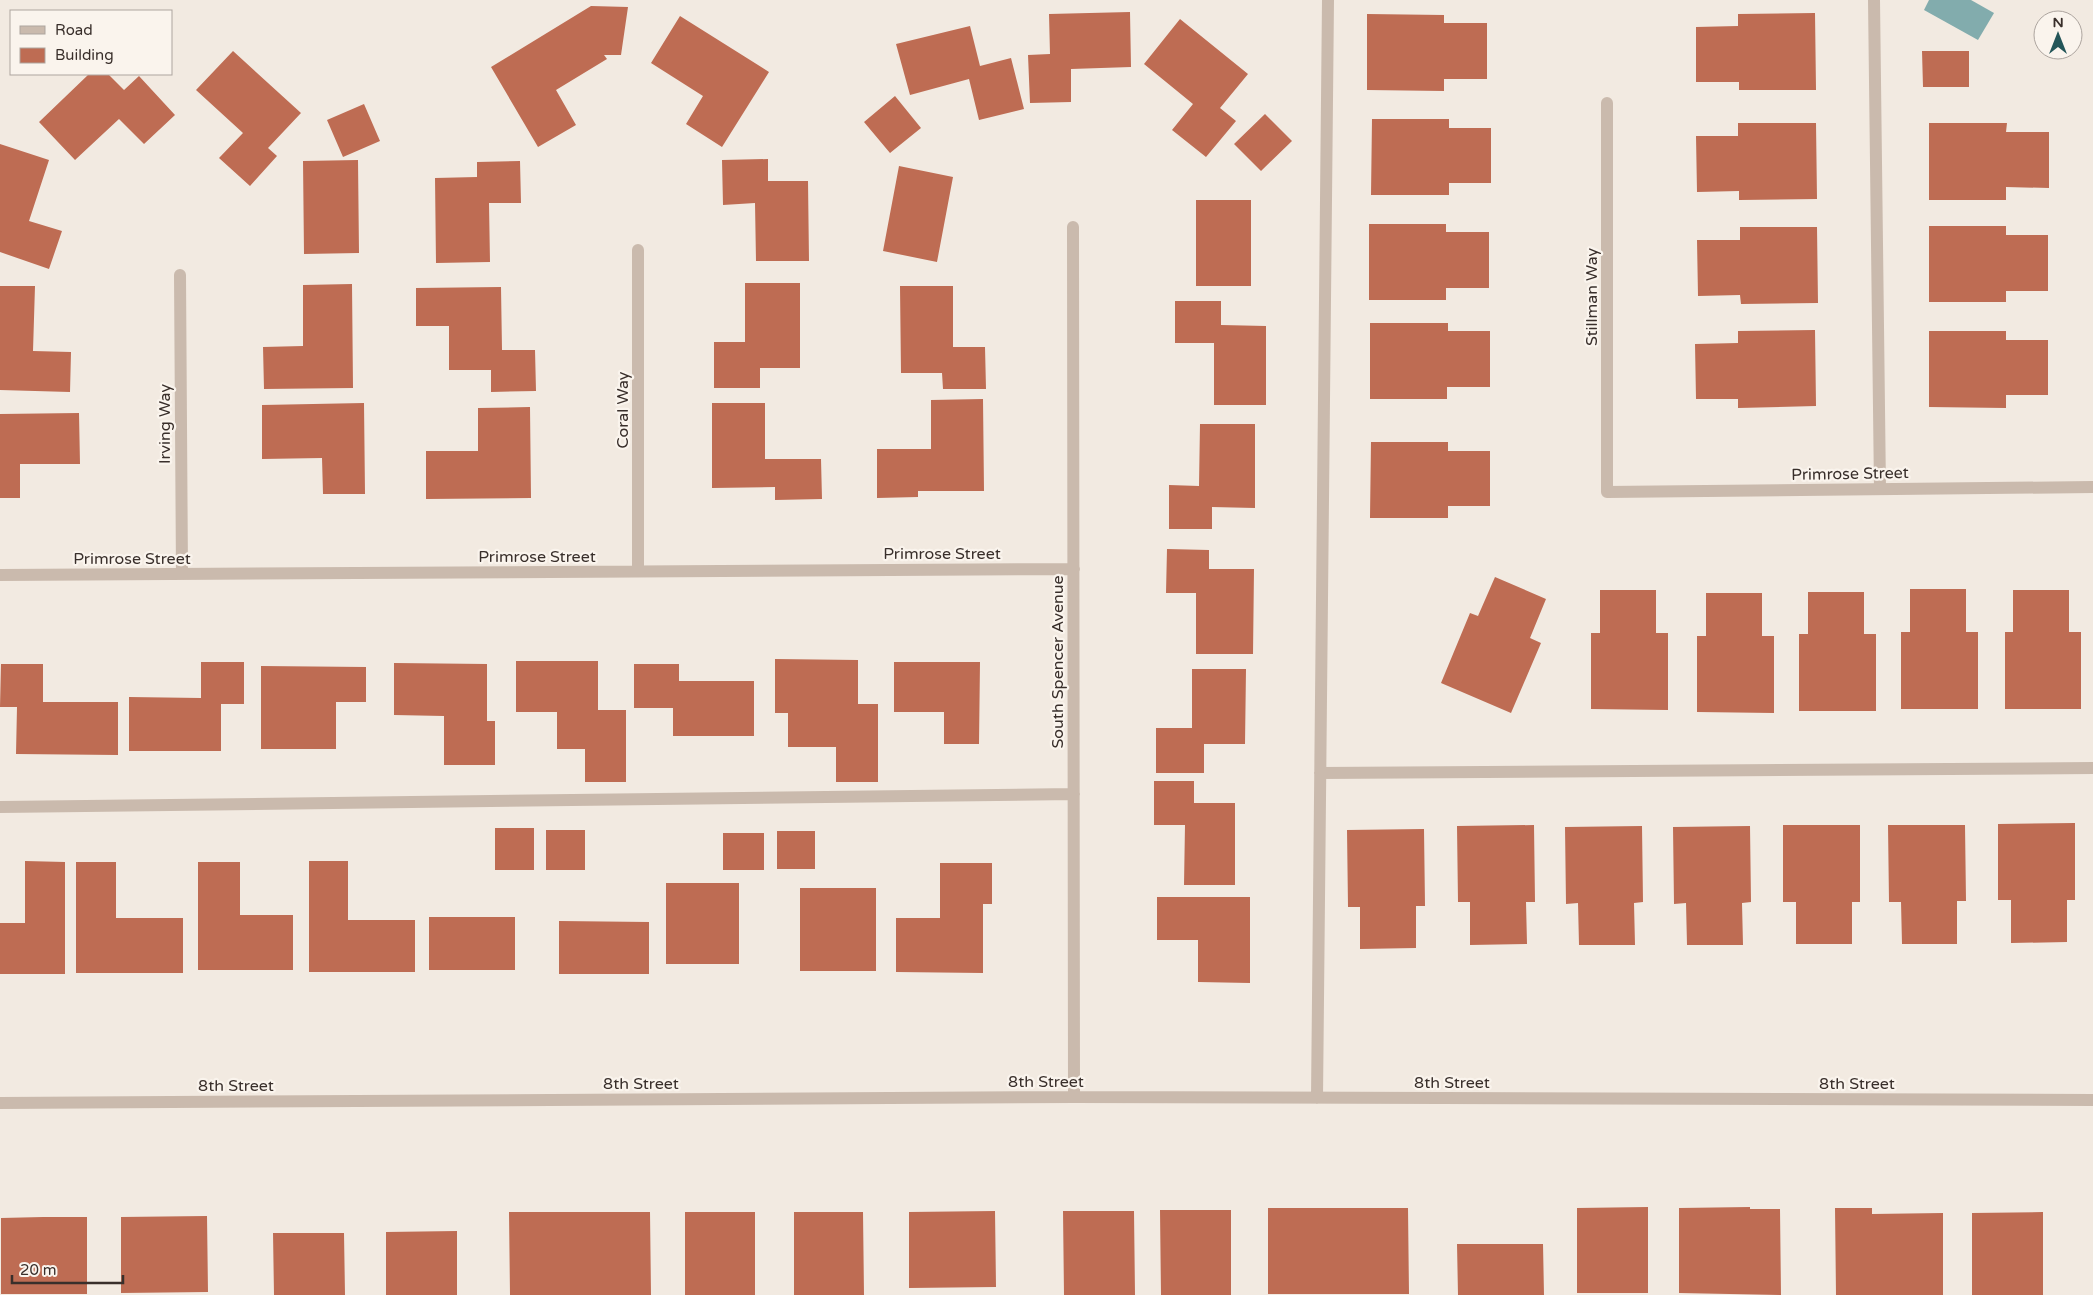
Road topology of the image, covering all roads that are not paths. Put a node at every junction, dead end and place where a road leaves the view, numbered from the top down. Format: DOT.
graph roads {
  1 [pos="1328,0"];
  2 [pos="1874,0"];
  3 [pos="1607,102"];
  4 [pos="1073,227"];
  5 [pos="638,250"];
  6 [pos="180,275"];
  7 [pos="2093,486"];
  8 [pos="1880,489"];
  9 [pos="1607,492"];
  10 [pos="1074,569"];
  11 [pos="638,571"];
  12 [pos="182,574"];
  13 [pos="0,575"];
  14 [pos="2093,768"];
  15 [pos="1320,772"];
  16 [pos="1074,794"];
  17 [pos="0,807"];
  18 [pos="1074,1097"];
  19 [pos="1317,1098"];
  20 [pos="2093,1100"];
  21 [pos="0,1103"];
  1 -- 15 [label="street"];
  2 -- 8 [label="street"];
  3 -- 9 [label="street, Stillman Way"];
  4 -- 10 [label="street, South Spencer Avenue"];
  5 -- 11 [label="street, Coral Way"];
  6 -- 12 [label="street, Irving Way"];
  7 -- 8 [label="street, Primrose Street"];
  8 -- 9 [label="street, Primrose Street"];
  10 -- 11 [label="street, Primrose Street"];
  10 -- 16 [label="street, South Spencer Avenue"];
  11 -- 12 [label="street, Primrose Street"];
  12 -- 13 [label="street, Primrose Street"];
  14 -- 15 [label="street"];
  15 -- 19 [label="street"];
  16 -- 17 [label="street"];
  16 -- 18 [label="street, South Spencer Avenue"];
  18 -- 19 [label="street, 8th Street"];
  18 -- 21 [label="street, 8th Street"];
  19 -- 20 [label="street, 8th Street"];
}
